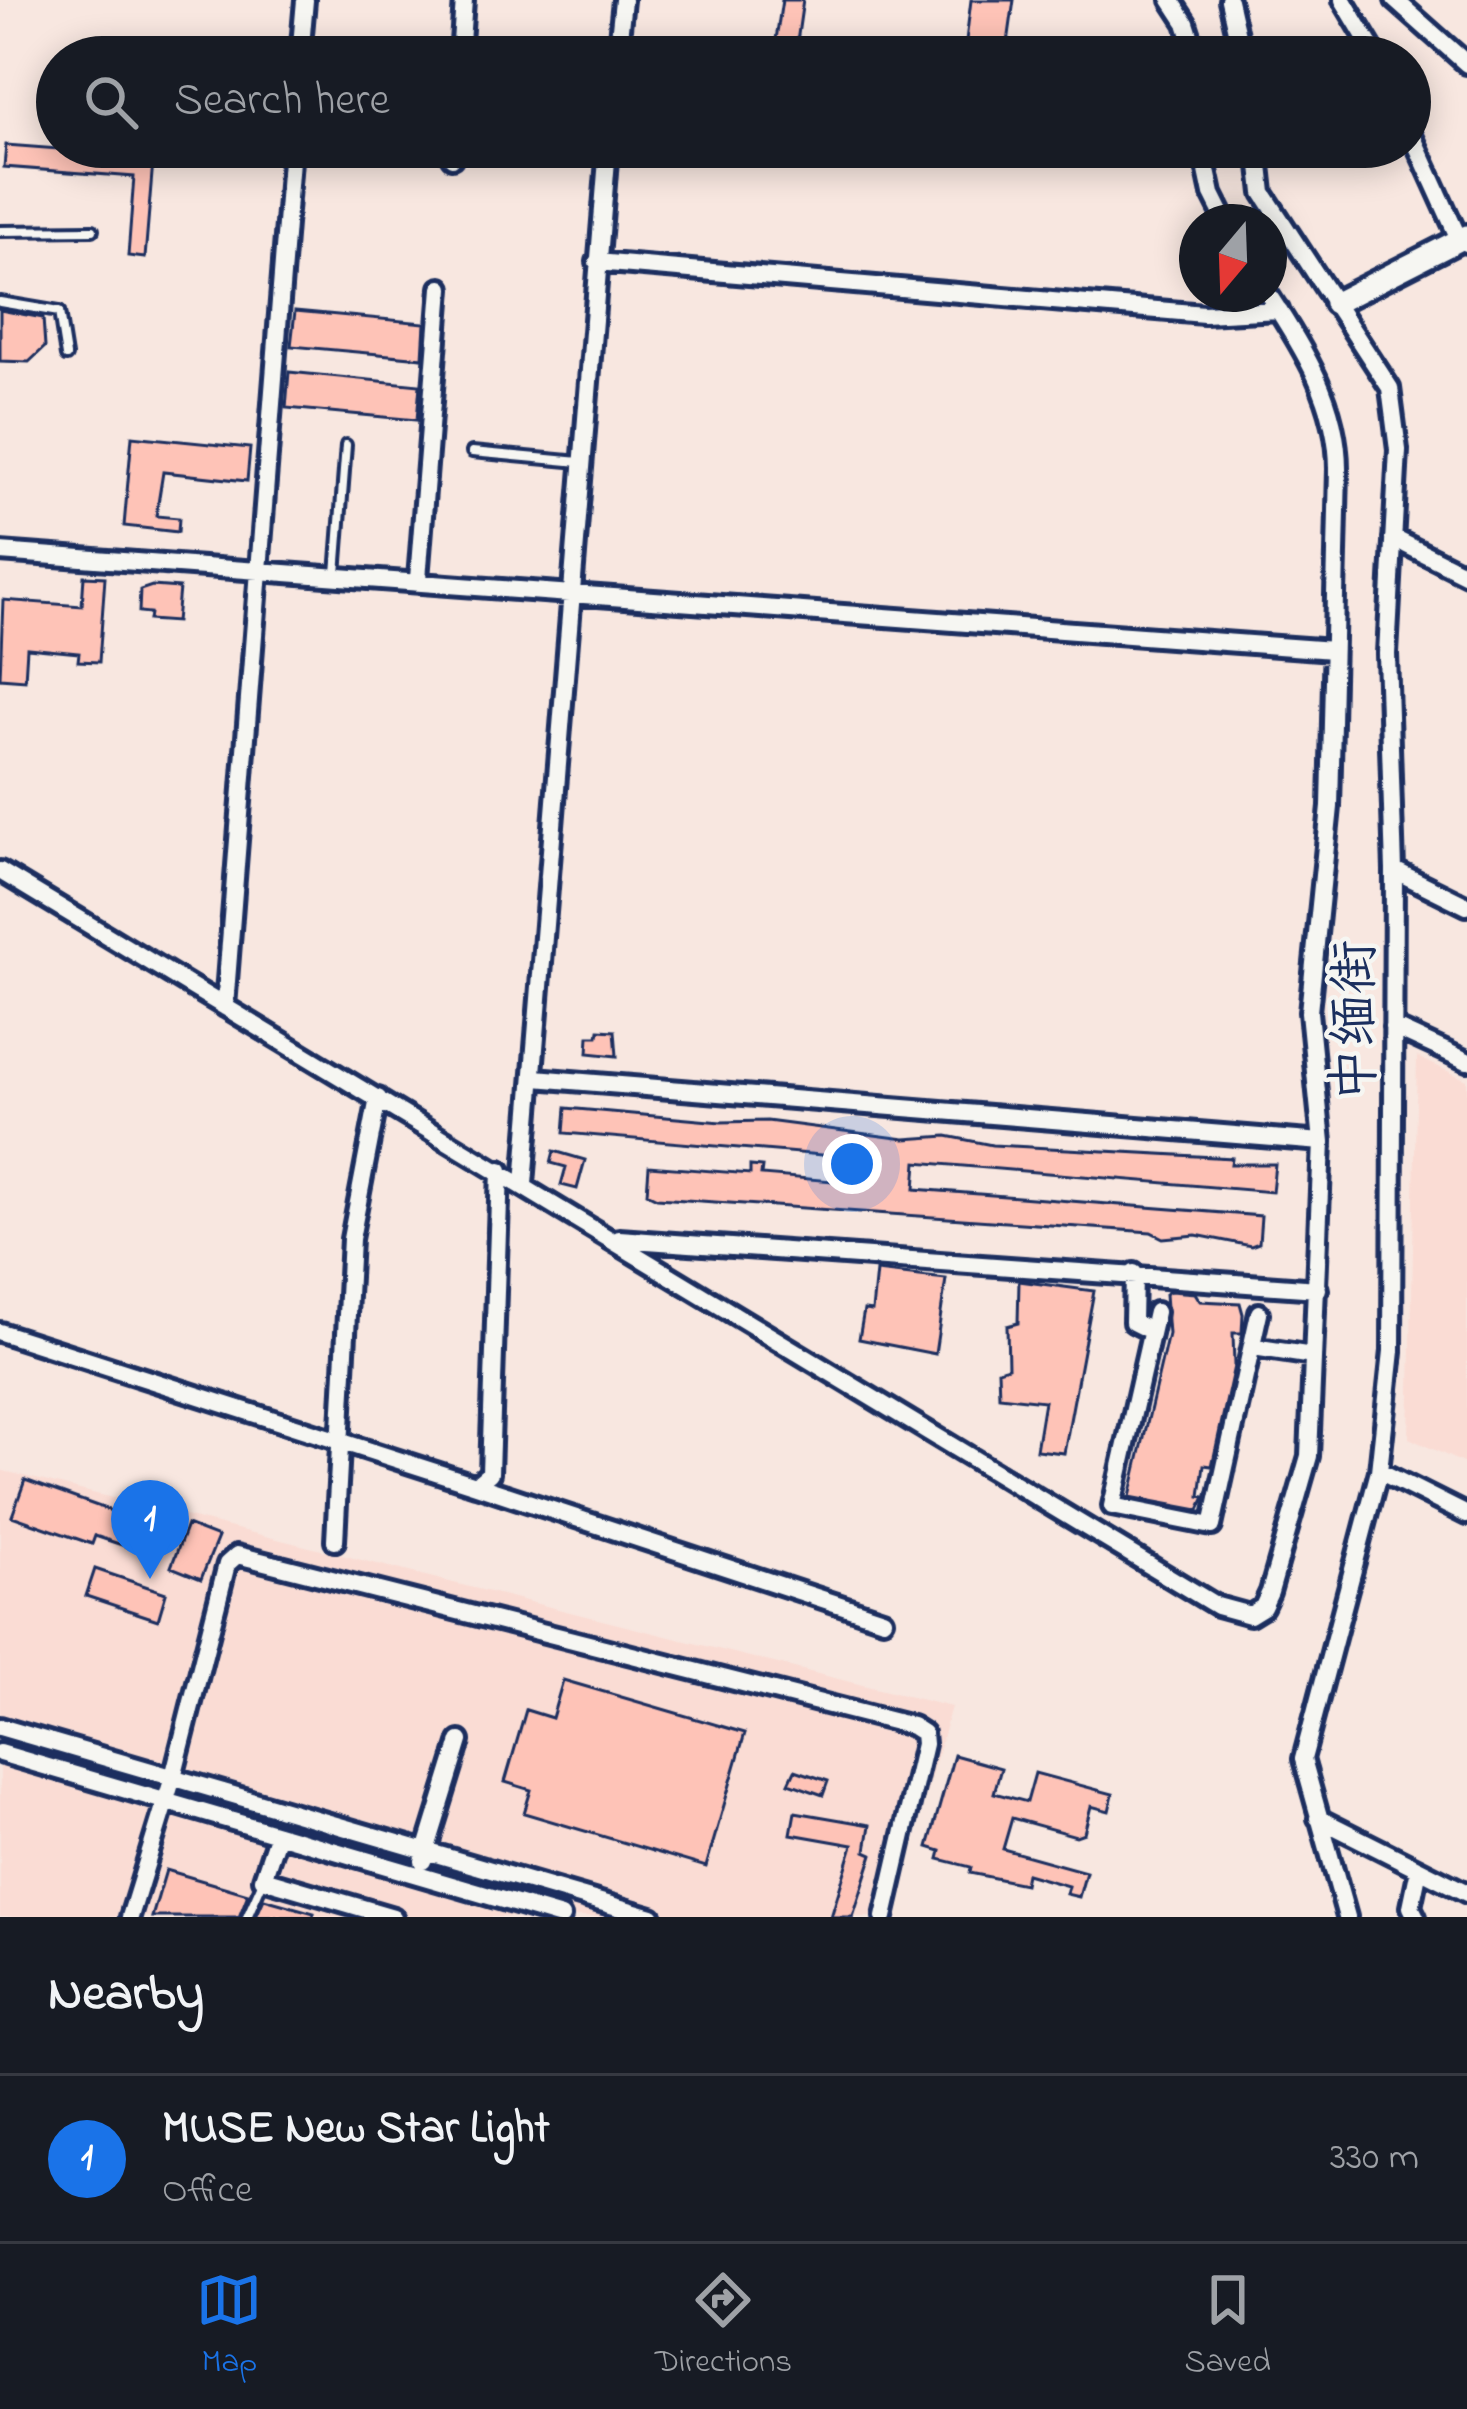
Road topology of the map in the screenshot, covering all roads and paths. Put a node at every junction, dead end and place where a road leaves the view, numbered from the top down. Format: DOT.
graph roads {
  1 [pos="304,0"];
  2 [pos="464,0"];
  3 [pos="622,0"];
  4 [pos="1171,0"];
  5 [pos="1228,0"];
  6 [pos="1343,0"];
  7 [pos="1395,0"];
  8 [pos="301,36"];
  9 [pos="461,36"];
  10 [pos="619,36"];
  11 [pos="1190,36"];
  12 [pos="1237,36"];
  13 [pos="1364,36"];
  14 [pos="1466,59"];
  15 [pos="290,168"];
  16 [pos="606,168"];
  17 [pos="1206,168"];
  18 [pos="1260,168"];
  19 [pos="1429,168"];
  20 [pos="1217,204"];
  21 [pos="93,230"];
  22 [pos="0,231"];
  23 [pos="1464,239"];
  24 [pos="597,262"];
  25 [pos="441,288"];
  26 [pos="0,302"];
  27 [pos="1335,303"];
  28 [pos="1179,312"];
  29 [pos="1181,312"];
  30 [pos="1242,312"];
  31 [pos="1280,312"];
  32 [pos="66,356"];
  33 [pos="346,445"];
  34 [pos="472,452"];
  35 [pos="581,462"];
  36 [pos="1393,538"];
  37 [pos="0,552"];
  38 [pos="257,569"];
  39 [pos="336,574"];
  40 [pos="1467,574"];
  41 [pos="418,579"];
  42 [pos="571,592"];
  43 [pos="1333,650"];
  44 [pos="1394,870"];
  45 [pos="0,872"];
  46 [pos="1467,906"];
  47 [pos="225,1006"];
  48 [pos="1394,1027"];
  49 [pos="1467,1061"];
  50 [pos="535,1078"];
  51 [pos="379,1098"];
  52 [pos="1322,1142"];
  53 [pos="500,1170"];
  54 [pos="524,1184"];
  55 [pos="616,1239"];
  56 [pos="1134,1273"];
  57 [pos="1318,1289"];
  58 [pos="1156,1312"];
  59 [pos="1259,1313"];
  60 [pos="1151,1331"];
  61 [pos="0,1332"];
  62 [pos="1253,1347"];
  63 [pos="1313,1356"];
  64 [pos="339,1444"];
  65 [pos="1379,1471"];
  66 [pos="476,1485"];
  67 [pos="1467,1515"];
  68 [pos="335,1541"];
  69 [pos="883,1619"];
  70 [pos="0,1727"];
  71 [pos="460,1741"];
  72 [pos="0,1754"];
  73 [pos="173,1777"];
  74 [pos="164,1801"];
  75 [pos="1318,1818"];
  76 [pos="278,1834"];
  77 [pos="426,1851"];
  78 [pos="1419,1869"];
  79 [pos="419,1875"];
  80 [pos="263,1880"];
  81 [pos="1467,1893"];
  82 [pos="502,1909"];
  83 [pos="385,1916"];
  84 [pos="130,1917"];
  85 [pos="248,1917"];
  86 [pos="561,1917"];
  87 [pos="652,1917"];
  88 [pos="884,1917"];
  89 [pos="1347,1917"];
  90 [pos="1416,1917"];
  1 -- 8 [label="street"];
  2 -- 9 [label="street"];
  3 -- 10 [label="street"];
  4 -- 11 [label="street"];
  5 -- 12 [label="street"];
  6 -- 13 [label="street"];
  7 -- 14 [label="street"];
  15 -- 38 [label="street"];
  16 -- 24 [label="street"];
  17 -- 20 [label="street"];
  18 -- 27 [label="street, 中缅街"];
  19 -- 23 [label="street"];
  21 -- 22 [label="lane"];
  23 -- 27 [label="street"];
  24 -- 28 [label="street"];
  24 -- 35 [label="street"];
  25 -- 41 [label="street"];
  26 -- 32 [label="lane"];
  27 -- 36 [label="street, 中缅街"];
  29 -- 30 [label="street"];
  31 -- 43 [label="street"];
  33 -- 39 [label="lane"];
  34 -- 35 [label="lane"];
  35 -- 42 [label="street"];
  36 -- 40 [label="street"];
  36 -- 44 [label="street, 中缅街"];
  37 -- 38 [label="street"];
  38 -- 39 [label="street"];
  38 -- 47 [label="street"];
  39 -- 41 [label="street"];
  41 -- 42 [label="street"];
  42 -- 43 [label="street"];
  42 -- 50 [label="street"];
  43 -- 52 [label="street"];
  44 -- 46 [label="street"];
  44 -- 48 [label="street, 中缅街"];
  45 -- 47 [label="street"];
  47 -- 51 [label="street"];
  48 -- 49 [label="street"];
  48 -- 65 [label="street, 中缅街"];
  50 -- 52 [label="street"];
  50 -- 54 [label="street"];
  51 -- 53 [label="street"];
  51 -- 64 [label="street"];
  52 -- 57 [label="street"];
  53 -- 54 [label="street"];
  53 -- 66 [label="street"];
  54 -- 55 [label="street"];
  55 -- 56 [label="street"];
  55 -- 63 [label="street"];
  56 -- 57 [label="street"];
  56 -- 60 [label="street"];
  57 -- 63 [label="street"];
  58 -- 60 [label="street"];
  59 -- 62 [label="street"];
  60 -- 62 [label="street"];
  61 -- 64 [label="street"];
  62 -- 63 [label="street"];
  64 -- 66 [label="street"];
  64 -- 68 [label="street"];
  65 -- 67 [label="street"];
  65 -- 75 [label="street, 中缅街"];
  66 -- 69 [label="street"];
  70 -- 73 [label="street"];
  71 -- 77 [label="street"];
  72 -- 74 [label="street"];
  73 -- 74 [label="street"];
  73 -- 77 [label="street"];
  73 -- 88 [label="street"];
  74 -- 76 [label="street"];
  74 -- 84 [label="street"];
  75 -- 78 [label="street"];
  75 -- 89 [label="street, 中缅街"];
  76 -- 79 [label="street"];
  76 -- 80 [label="street"];
  77 -- 79 [label="street"];
  77 -- 87 [label="street"];
  78 -- 81 [label="street"];
  78 -- 90 [label="street"];
  79 -- 82 [label="street"];
  80 -- 83 [label="street"];
  80 -- 85 [label="lane"];
  82 -- 86 [label="street"];
}
